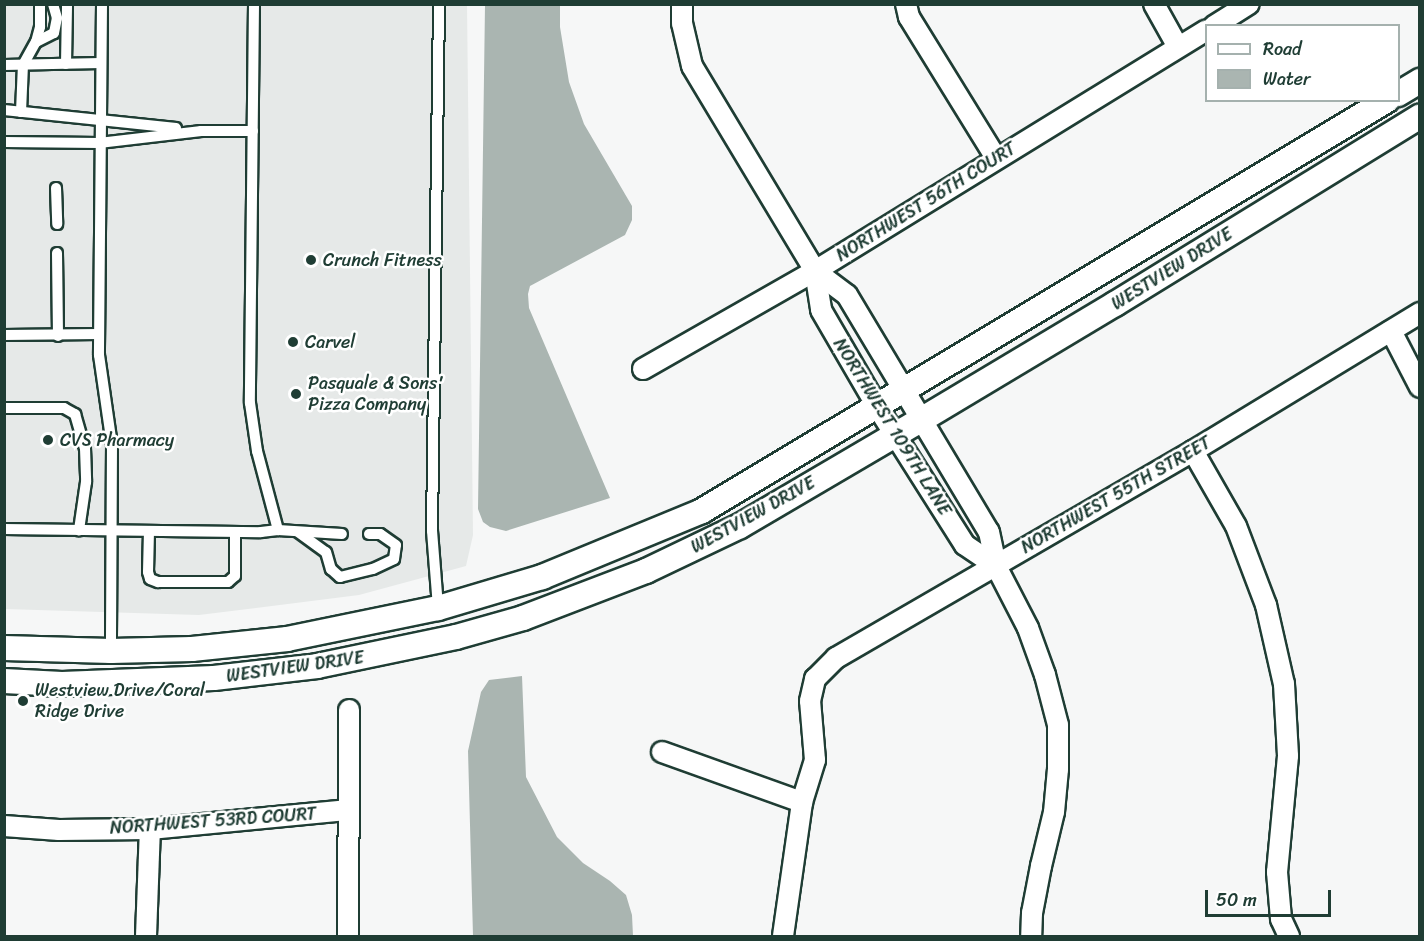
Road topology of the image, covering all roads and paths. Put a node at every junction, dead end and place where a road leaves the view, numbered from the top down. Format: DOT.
graph roads {
  1 [pos="40,4"];
  2 [pos="53,4"];
  3 [pos="67,4"];
  4 [pos="102,4"];
  5 [pos="254,4"];
  6 [pos="439,4"];
  7 [pos="682,4"];
  8 [pos="906,4"];
  9 [pos="1154,4"];
  10 [pos="1249,4"];
  11 [pos="1217,24"];
  12 [pos="1205,31"];
  13 [pos="36,42"];
  14 [pos="1178,47"];
  15 [pos="101,63"];
  16 [pos="66,64"];
  17 [pos="4,65"];
  18 [pos="23,65"];
  19 [pos="1419,81"];
  20 [pos="1400,93"];
  21 [pos="1384,102"];
  22 [pos="4,110"];
  23 [pos="21,112"];
  24 [pos="1419,116"];
  25 [pos="100,119"];
  26 [pos="201,131"];
  27 [pos="253,131"];
  28 [pos="4,142"];
  29 [pos="99,143"];
  30 [pos="996,158"];
  31 [pos="56,188"];
  32 [pos="57,224"];
  33 [pos="57,253"];
  34 [pos="815,271"];
  35 [pos="1419,313"];
  36 [pos="1391,331"];
  37 [pos="99,334"];
  38 [pos="4,335"];
  39 [pos="58,336"];
  40 [pos="643,369"];
  41 [pos="1419,387"];
  42 [pos="904,392"];
  43 [pos="4,408"];
  44 [pos="878,408"];
  45 [pos="921,420"];
  46 [pos="895,434"];
  47 [pos="1193,451"];
  48 [pos="4,529"];
  49 [pos="79,530"];
  50 [pos="112,530"];
  51 [pos="278,530"];
  52 [pos="149,531"];
  53 [pos="296,531"];
  54 [pos="236,532"];
  55 [pos="342,534"];
  56 [pos="369,534"];
  57 [pos="996,566"];
  58 [pos="438,608"];
  59 [pos="4,648"];
  60 [pos="111,651"];
  61 [pos="4,681"];
  62 [pos="350,710"];
  63 [pos="662,752"];
  64 [pos="802,801"];
  65 [pos="350,810"];
  66 [pos="4,826"];
  67 [pos="150,829"];
  68 [pos="146,936"];
  69 [pos="348,936"];
  70 [pos="783,936"];
  71 [pos="1031,936"];
  72 [pos="1289,936"];
  1 -- 13 [label="lane"];
  2 -- 13 [label="lane"];
  3 -- 16 [label="lane"];
  4 -- 15 [label="lane"];
  5 -- 27 [label="lane"];
  6 -- 58 [label="lane"];
  7 -- 34 [label="street, NORTHWEST 109TH LANE"];
  8 -- 30 [label="street"];
  9 -- 14 [label="street"];
  10 -- 11 [label="street"];
  12 -- 14 [label="street, NORTHWEST 56TH COURT"];
  13 -- 18 [label="lane"];
  14 -- 30 [label="street, NORTHWEST 56TH COURT"];
  15 -- 16 [label="lane"];
  15 -- 25 [label="lane"];
  16 -- 18 [label="lane"];
  17 -- 18 [label="lane"];
  18 -- 23 [label="lane"];
  19 -- 20 [label="street"];
  21 -- 42 [label="street, WESTVIEW DRIVE"];
  22 -- 23 [label="lane"];
  23 -- 25 [label="lane"];
  24 -- 45 [label="street, WESTVIEW DRIVE"];
  25 -- 26 [label="lane"];
  25 -- 29 [label="lane"];
  26 -- 27 [label="lane"];
  26 -- 29 [label="lane"];
  27 -- 51 [label="lane"];
  28 -- 29 [label="lane"];
  29 -- 37 [label="lane"];
  30 -- 34 [label="street, NORTHWEST 56TH COURT"];
  31 -- 32 [label="lane"];
  33 -- 39 [label="lane"];
  34 -- 40 [label="street, NORTHWEST 56TH COURT"];
  34 -- 42 [label="street, NORTHWEST 109TH LANE"];
  34 -- 44 [label="street, NORTHWEST 109TH LANE"];
  35 -- 36 [label="street, NORTHWEST 55TH STREET"];
  36 -- 41 [label="street"];
  36 -- 47 [label="street, NORTHWEST 55TH STREET"];
  37 -- 39 [label="lane"];
  37 -- 50 [label="lane"];
  38 -- 39 [label="lane"];
  42 -- 44 [label="street, WESTVIEW DRIVE"];
  42 -- 45 [label="street, NORTHWEST 109TH LANE"];
  43 -- 49 [label="lane"];
  44 -- 46 [label="street, NORTHWEST 109TH LANE"];
  44 -- 58 [label="street, WESTVIEW DRIVE"];
  45 -- 46 [label="street, WESTVIEW DRIVE"];
  45 -- 57 [label="street, NORTHWEST 109TH LANE"];
  46 -- 57 [label="street, NORTHWEST 109TH LANE"];
  46 -- 61 [label="street, WESTVIEW DRIVE"];
  47 -- 57 [label="street, NORTHWEST 55TH STREET"];
  47 -- 72 [label="street"];
  48 -- 49 [label="lane"];
  49 -- 50 [label="lane"];
  50 -- 52 [label="lane"];
  50 -- 60 [label="lane"];
  51 -- 53 [label="lane"];
  51 -- 54 [label="lane"];
  52 -- 54 [label="lane"];
  52 -- 54 [label="lane"];
  53 -- 55 [label="lane"];
  53 -- 56 [label="lane"];
  57 -- 64 [label="street, NORTHWEST 55TH STREET"];
  57 -- 71 [label="street, NORTHWEST 109TH LANE"];
  58 -- 60 [label="street, WESTVIEW DRIVE"];
  59 -- 60 [label="street, WESTVIEW DRIVE"];
  62 -- 65 [label="street"];
  63 -- 64 [label="street"];
  64 -- 70 [label="street"];
  65 -- 67 [label="street, NORTHWEST 53RD COURT"];
  65 -- 69 [label="street"];
  66 -- 67 [label="street, NORTHWEST 53RD COURT"];
  67 -- 68 [label="street"];
}
